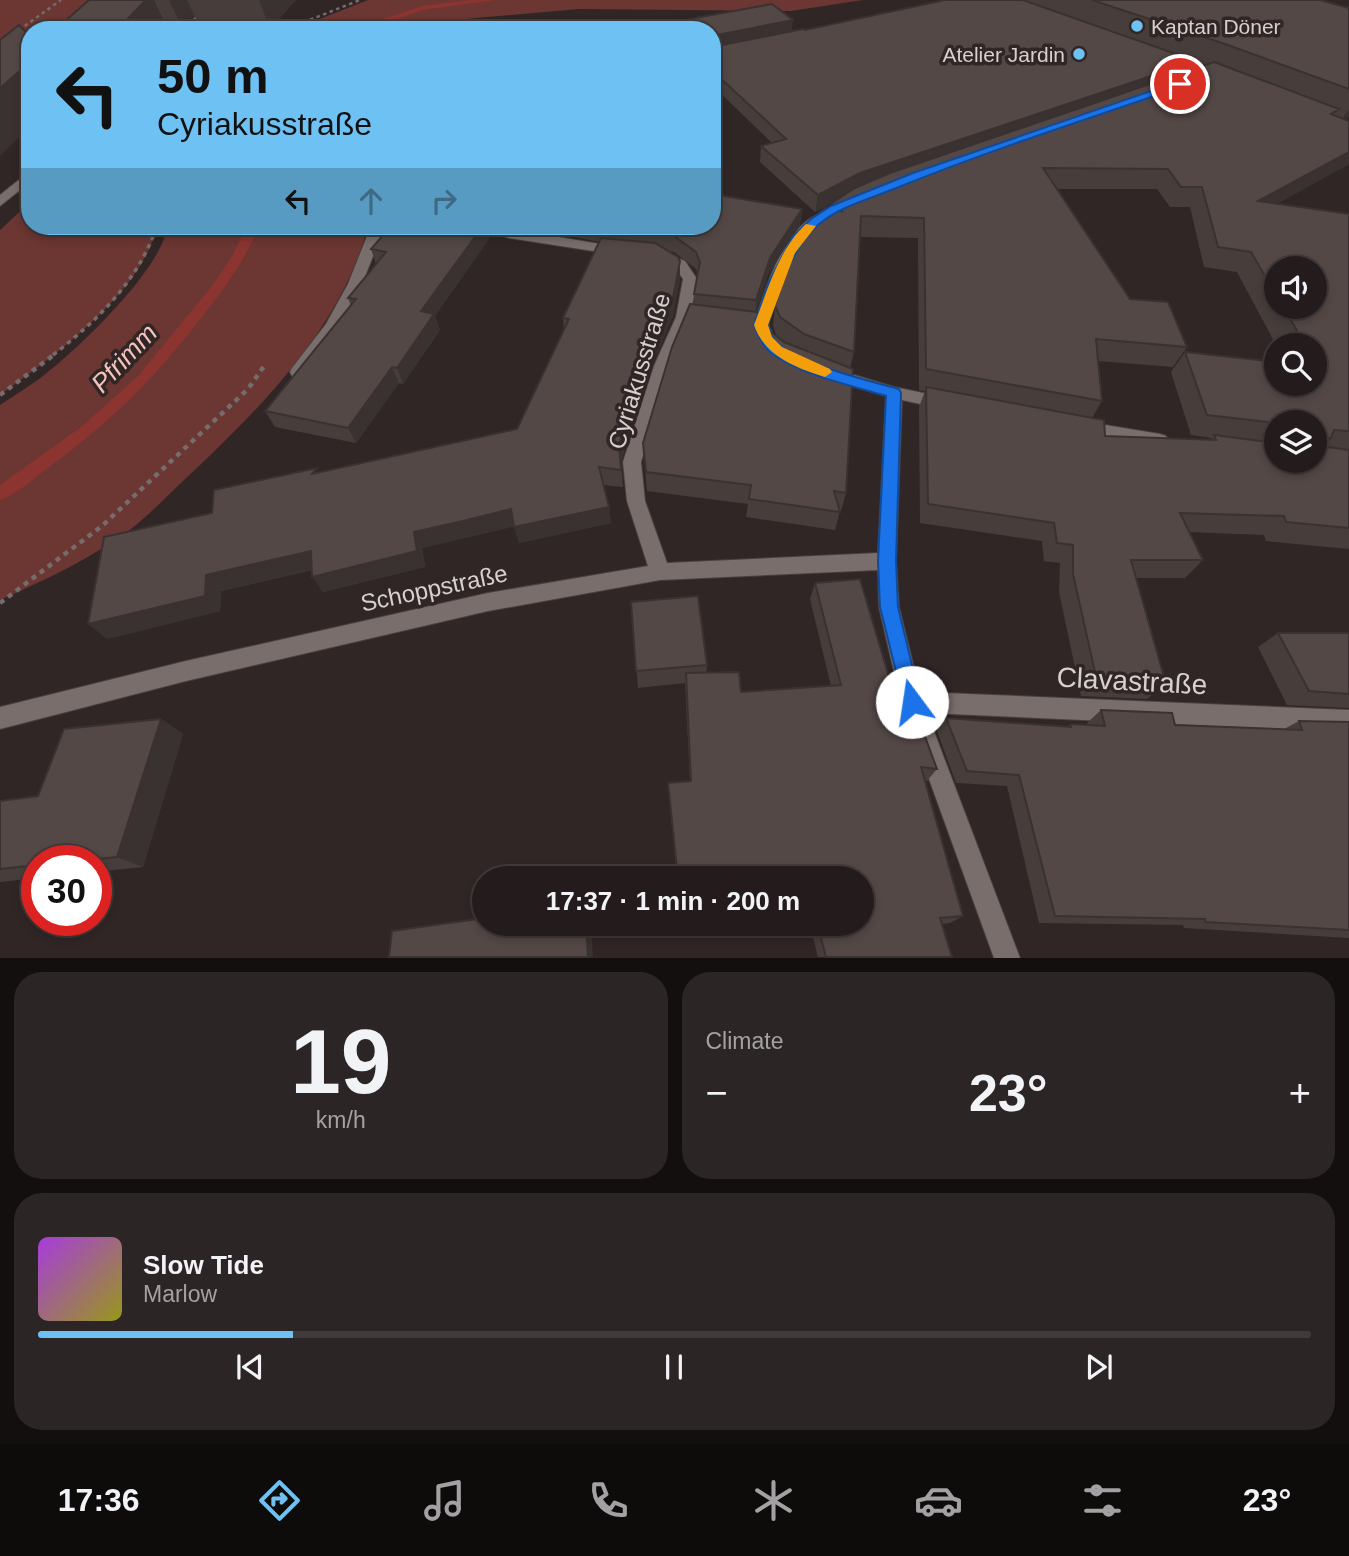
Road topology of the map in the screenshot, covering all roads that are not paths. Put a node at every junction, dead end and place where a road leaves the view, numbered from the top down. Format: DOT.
graph roads {
  1 [pos="218,0"];
  2 [pos="196,21"];
  3 [pos="21,183"];
  4 [pos="0,202"];
  5 [pos="835,209"];
  6 [pos="374,235"];
  7 [pos="515,235"];
  8 [pos="777,351"];
  9 [pos="822,372"];
  10 [pos="286,387"];
  11 [pos="894,393"];
  12 [pos="959,406"];
  13 [pos="1059,424"];
  14 [pos="1176,443"];
  15 [pos="887,561"];
  16 [pos="660,572"];
  17 [pos="912,702"];
  18 [pos="0,718"];
  19 [pos="1349,721"];
  20 [pos="1007,957"];
  1 -- 2 [label="street"];
  3 -- 4 [label="street"];
  5 -- 8 [label="street"];
  6 -- 10 [label="street"];
  7 -- 16 [label="street, Cyriakusstraße"];
  9 -- 11 [label="street"];
  11 -- 12 [label="street"];
  11 -- 15 [label="street"];
  13 -- 14 [label="street"];
  15 -- 16 [label="street, Schoppstraße"];
  15 -- 17 [label="street"];
  16 -- 18 [label="street, Schoppstraße"];
  17 -- 19 [label="street, Clavastraße"];
  17 -- 20 [label="street"];
}
